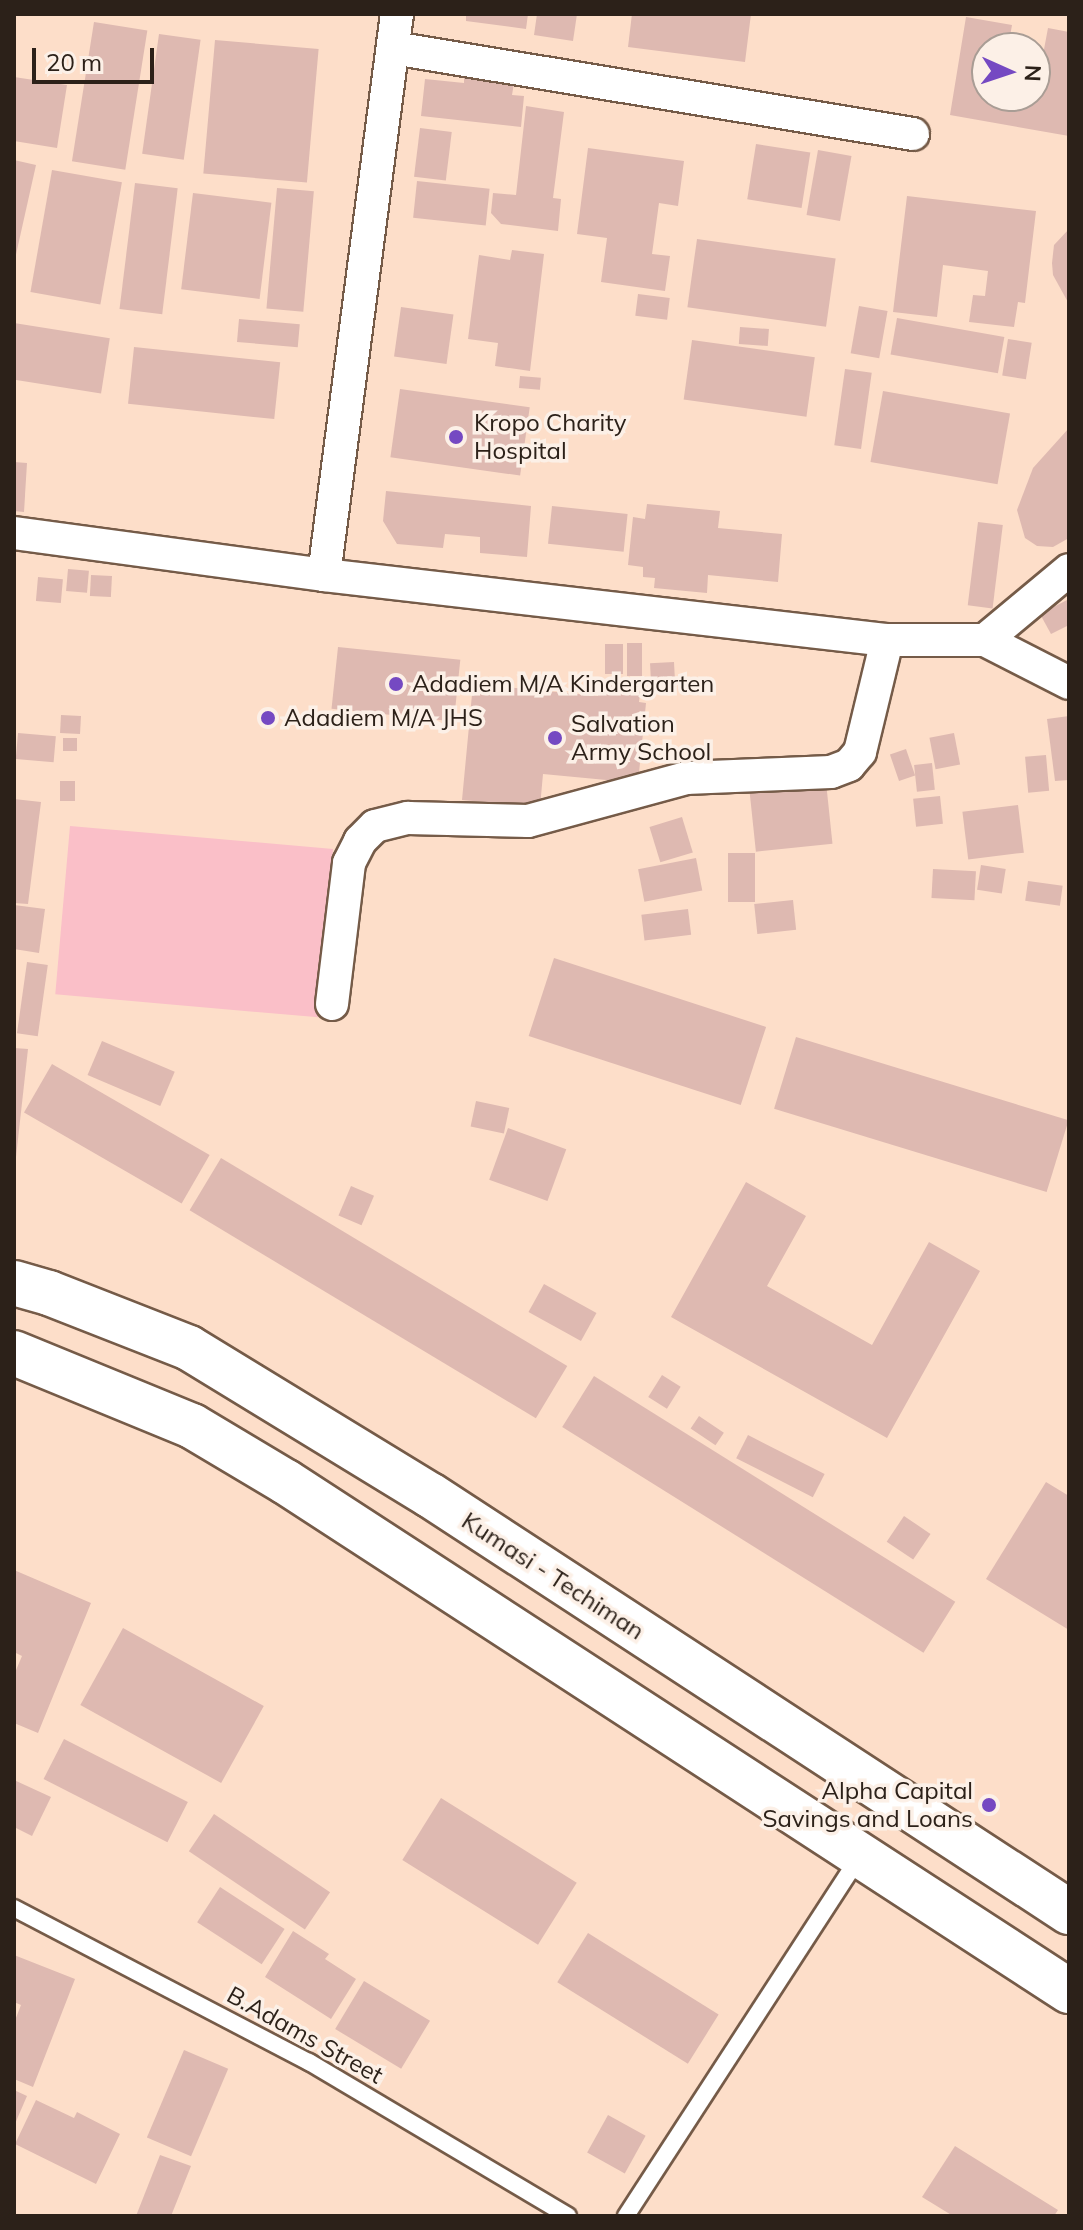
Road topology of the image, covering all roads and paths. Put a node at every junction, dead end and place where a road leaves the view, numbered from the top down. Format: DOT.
graph roads {
  1 [pos="397,14"];
  2 [pos="393,48"];
  3 [pos="913,134"];
  4 [pos="14,533"];
  5 [pos="1069,570"];
  6 [pos="324,575"];
  7 [pos="887,640"];
  8 [pos="985,640"];
  9 [pos="1069,683"];
  10 [pos="332,1004"];
  11 [pos="14,1283"];
  12 [pos="14,1353"];
  13 [pos="859,1857"];
  14 [pos="14,1908"];
  15 [pos="1069,1912"];
  16 [pos="1069,1991"];
  17 [pos="568,2216"];
  18 [pos="626,2216"];
  1 -- 2 [label="street"];
  2 -- 3 [label="street"];
  2 -- 6 [label="street"];
  4 -- 6 [label="street"];
  5 -- 8 [label="street"];
  6 -- 7 [label="street"];
  7 -- 8 [label="street"];
  7 -- 10 [label="street"];
  8 -- 9 [label="street"];
  11 -- 15 [label="highway, Kumasi - Techiman"];
  12 -- 13 [label="highway"];
  13 -- 16 [label="highway"];
  13 -- 18 [label="lane"];
  14 -- 17 [label="lane, B.Adams Street"];
}
